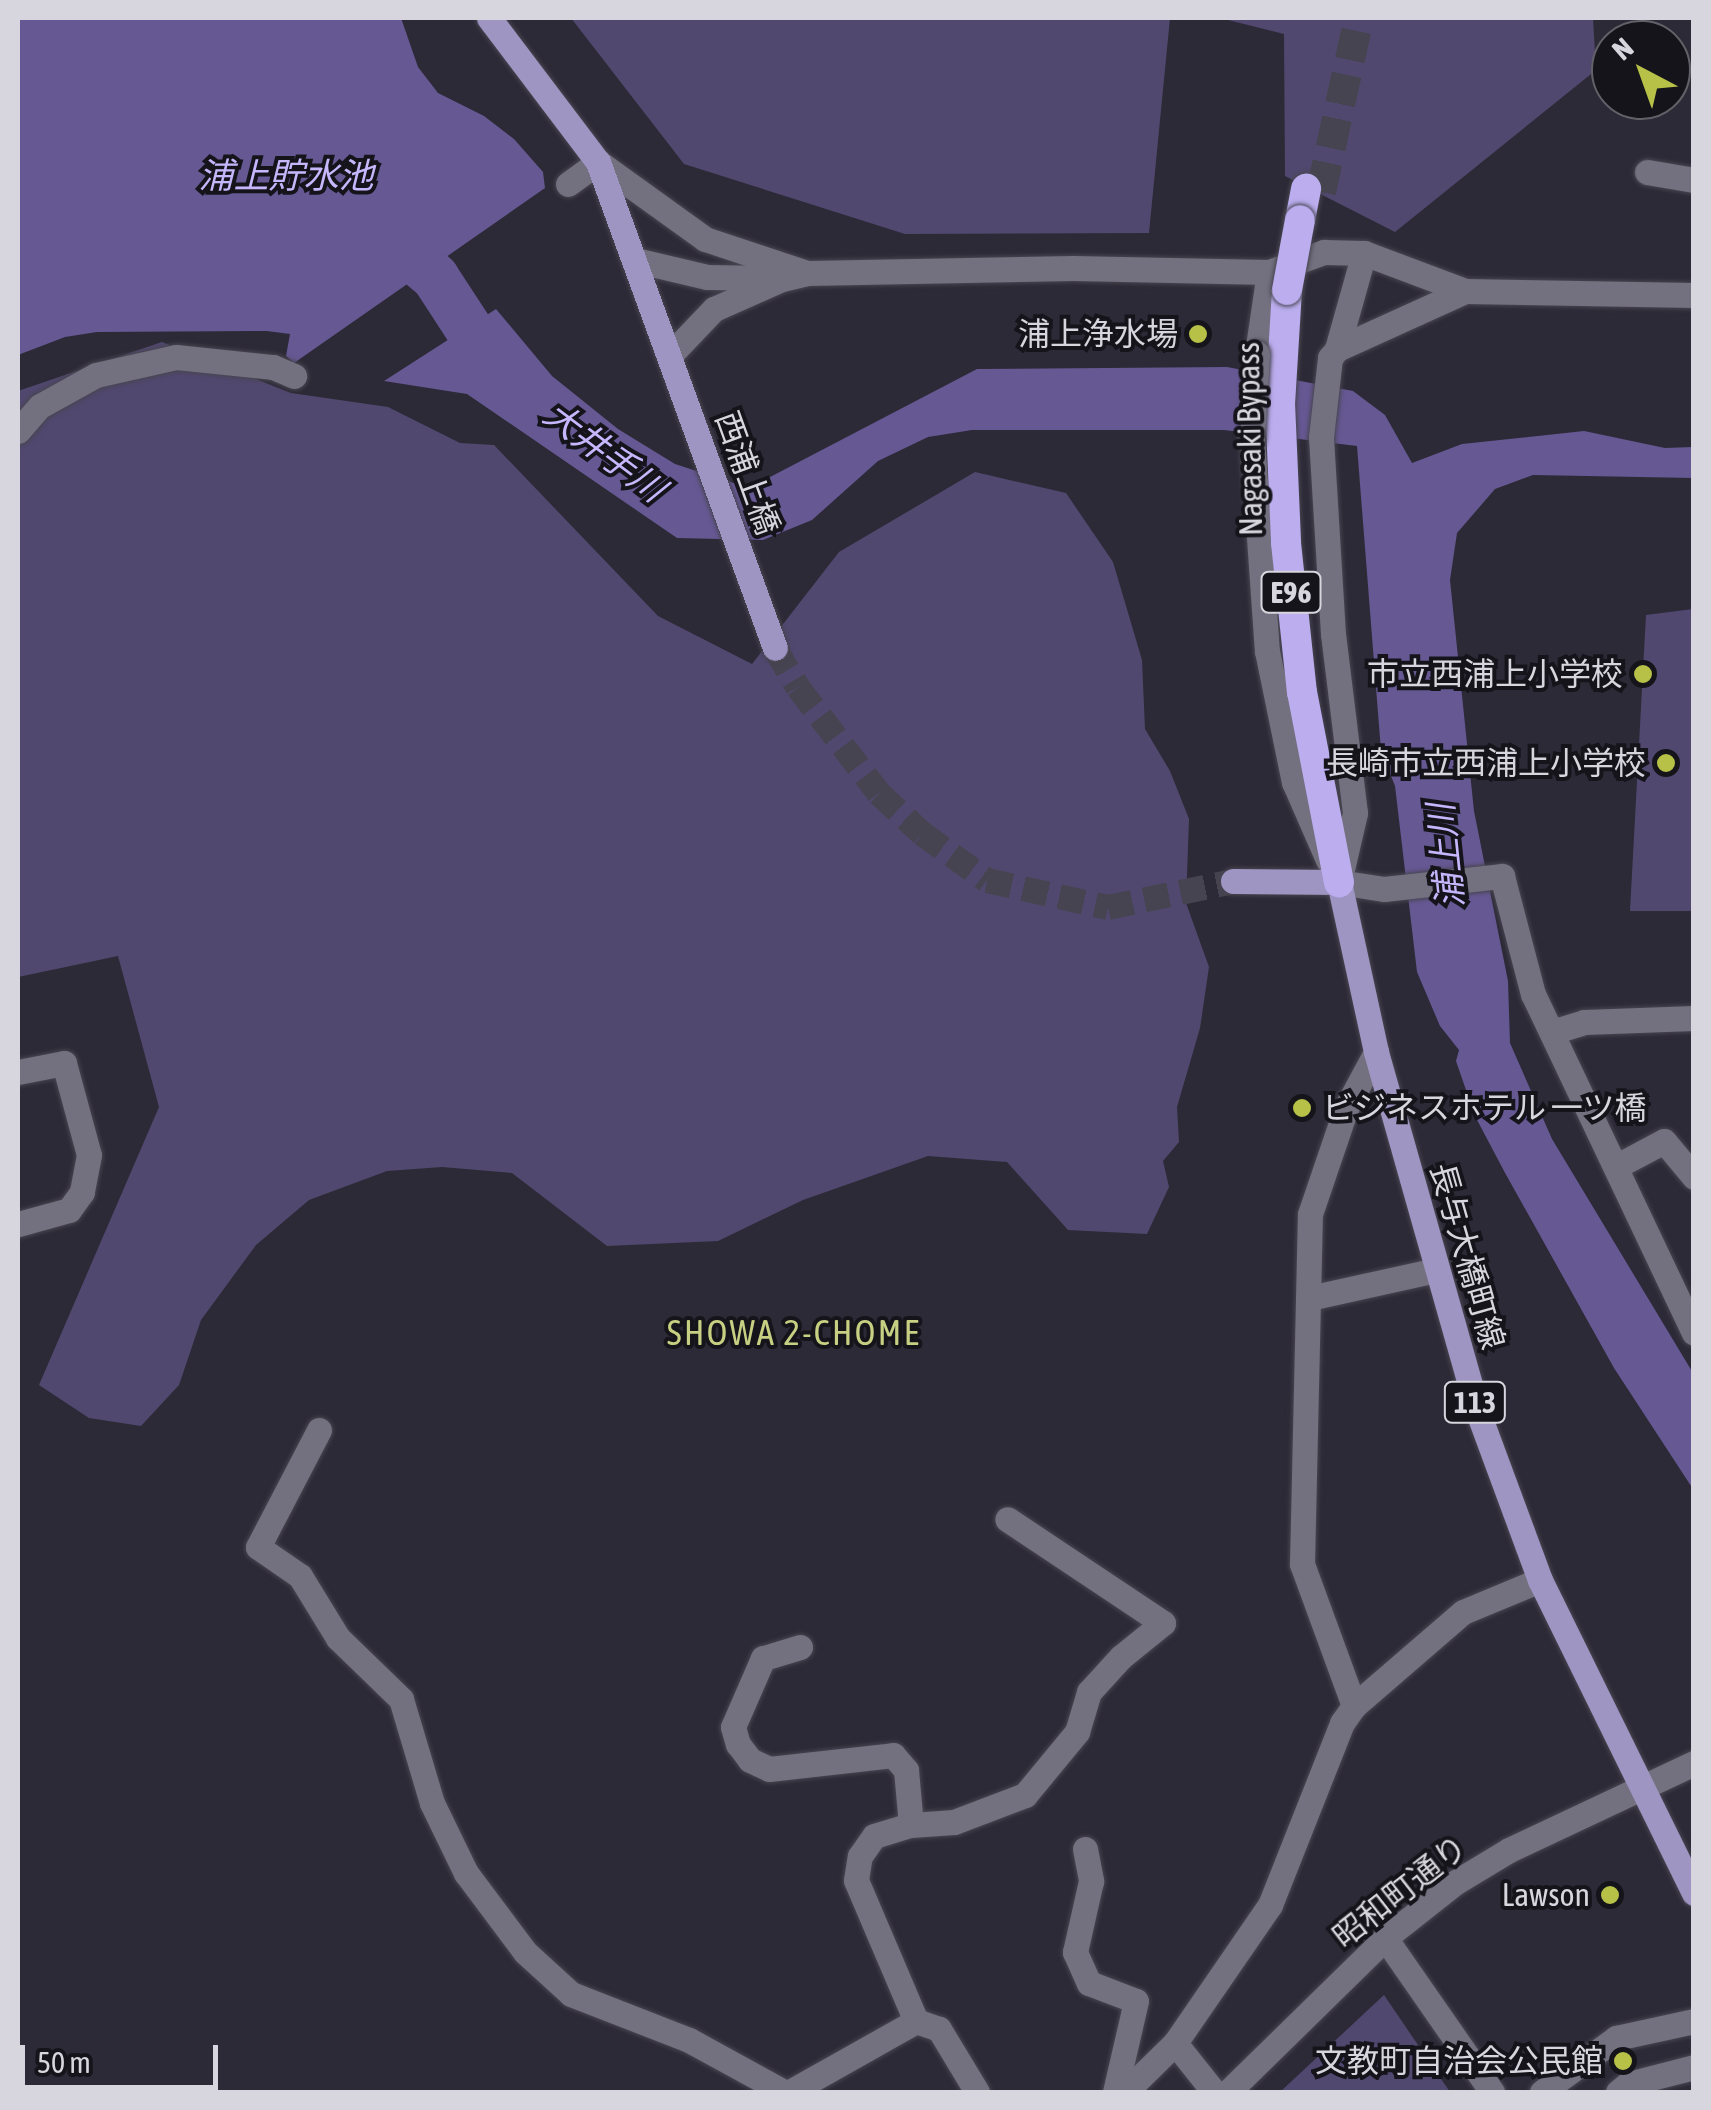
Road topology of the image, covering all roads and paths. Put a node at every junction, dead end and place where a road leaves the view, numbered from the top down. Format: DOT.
graph roads {
  1 [pos="489,18"];
  2 [pos="598,162"];
  3 [pos="1647,172"];
  4 [pos="1694,180"];
  5 [pos="568,184"];
  6 [pos="1310,206"];
  7 [pos="1364,253"];
  8 [pos="634,260"];
  9 [pos="794,276"];
  10 [pos="1286,284"];
  11 [pos="1465,291"];
  12 [pos="1694,295"];
  13 [pos="670,356"];
  14 [pos="1301,356"];
  15 [pos="294,376"];
  16 [pos="18,431"];
  17 [pos="1288,436"];
  18 [pos="775,648"];
  19 [pos="1234,881"];
  20 [pos="1339,882"];
  21 [pos="1694,1018"];
  22 [pos="1552,1032"];
  23 [pos="1376,1052"];
  24 [pos="18,1072"];
  25 [pos="1617,1166"];
  26 [pos="1694,1177"];
  27 [pos="18,1224"];
  28 [pos="1436,1270"];
  29 [pos="1309,1298"];
  30 [pos="1694,1333"];
  31 [pos="319,1430"];
  32 [pos="1006,1518"];
  33 [pos="1540,1580"];
  34 [pos="800,1647"];
  35 [pos="1354,1706"];
  36 [pos="1694,1763"];
  37 [pos="1644,1789"];
  38 [pos="911,1824"];
  39 [pos="1084,1849"];
  40 [pos="1694,1893"];
  41 [pos="1385,1938"];
  42 [pos="916,2021"];
  43 [pos="1694,2021"];
  44 [pos="1175,2043"];
  45 [pos="1694,2067"];
  46 [pos="787,2092"];
  47 [pos="978,2092"];
  48 [pos="1116,2092"];
  49 [pos="1125,2092"];
  50 [pos="1214,2092"];
  51 [pos="1228,2092"];
  52 [pos="1492,2092"];
  53 [pos="1542,2092"];
  54 [pos="1618,2092"];
  1 -- 2 [label="main road"];
  2 -- 5 [label="street"];
  2 -- 8 [label="main road"];
  2 -- 9 [label="street"];
  3 -- 4 [label="street"];
  6 -- 10 [label="highway, Nagasaki Bypass / E96, bridge"];
  7 -- 10 [label="street"];
  7 -- 11 [label="street"];
  7 -- 14 [label="street"];
  8 -- 9 [label="street"];
  8 -- 13 [label="main road"];
  9 -- 10 [label="street"];
  9 -- 13 [label="street"];
  10 -- 14 [label="highway, Nagasaki Bypass / E96"];
  11 -- 12 [label="street"];
  11 -- 14 [label="street"];
  13 -- 18 [label="main road, 西浦上橋"];
  14 -- 17 [label="highway, Nagasaki Bypass / E96"];
  14 -- 17 [label="street"];
  15 -- 16 [label="street"];
  17 -- 20 [label="highway, Nagasaki Bypass / E96"];
  17 -- 20 [label="street"];
  17 -- 20 [label="street"];
  19 -- 20 [label="main road"];
  20 -- 22 [label="street"];
  20 -- 23 [label="main road, 長与大橋町線 / 113"];
  21 -- 22 [label="street"];
  22 -- 25 [label="street"];
  23 -- 28 [label="main road, 長与大橋町線 / 113"];
  23 -- 29 [label="street"];
  24 -- 27 [label="street"];
  25 -- 26 [label="street"];
  25 -- 30 [label="street"];
  28 -- 29 [label="street"];
  28 -- 33 [label="main road, 長与大橋町線 / 113"];
  29 -- 35 [label="street"];
  31 -- 46 [label="street"];
  32 -- 38 [label="street"];
  33 -- 35 [label="street"];
  33 -- 37 [label="main road, 長与大橋町線 / 113"];
  34 -- 38 [label="street"];
  35 -- 44 [label="street"];
  36 -- 37 [label="street, 昭和町通り"];
  37 -- 40 [label="main road, 長与大橋町線 / 113"];
  37 -- 41 [label="street, 昭和町通り"];
  38 -- 42 [label="street"];
  39 -- 48 [label="street"];
  41 -- 51 [label="street, 昭和町通り"];
  41 -- 52 [label="street"];
  42 -- 46 [label="street"];
  42 -- 47 [label="street"];
  43 -- 53 [label="street"];
  44 -- 49 [label="street"];
  44 -- 50 [label="street"];
  45 -- 54 [label="street"];
}
